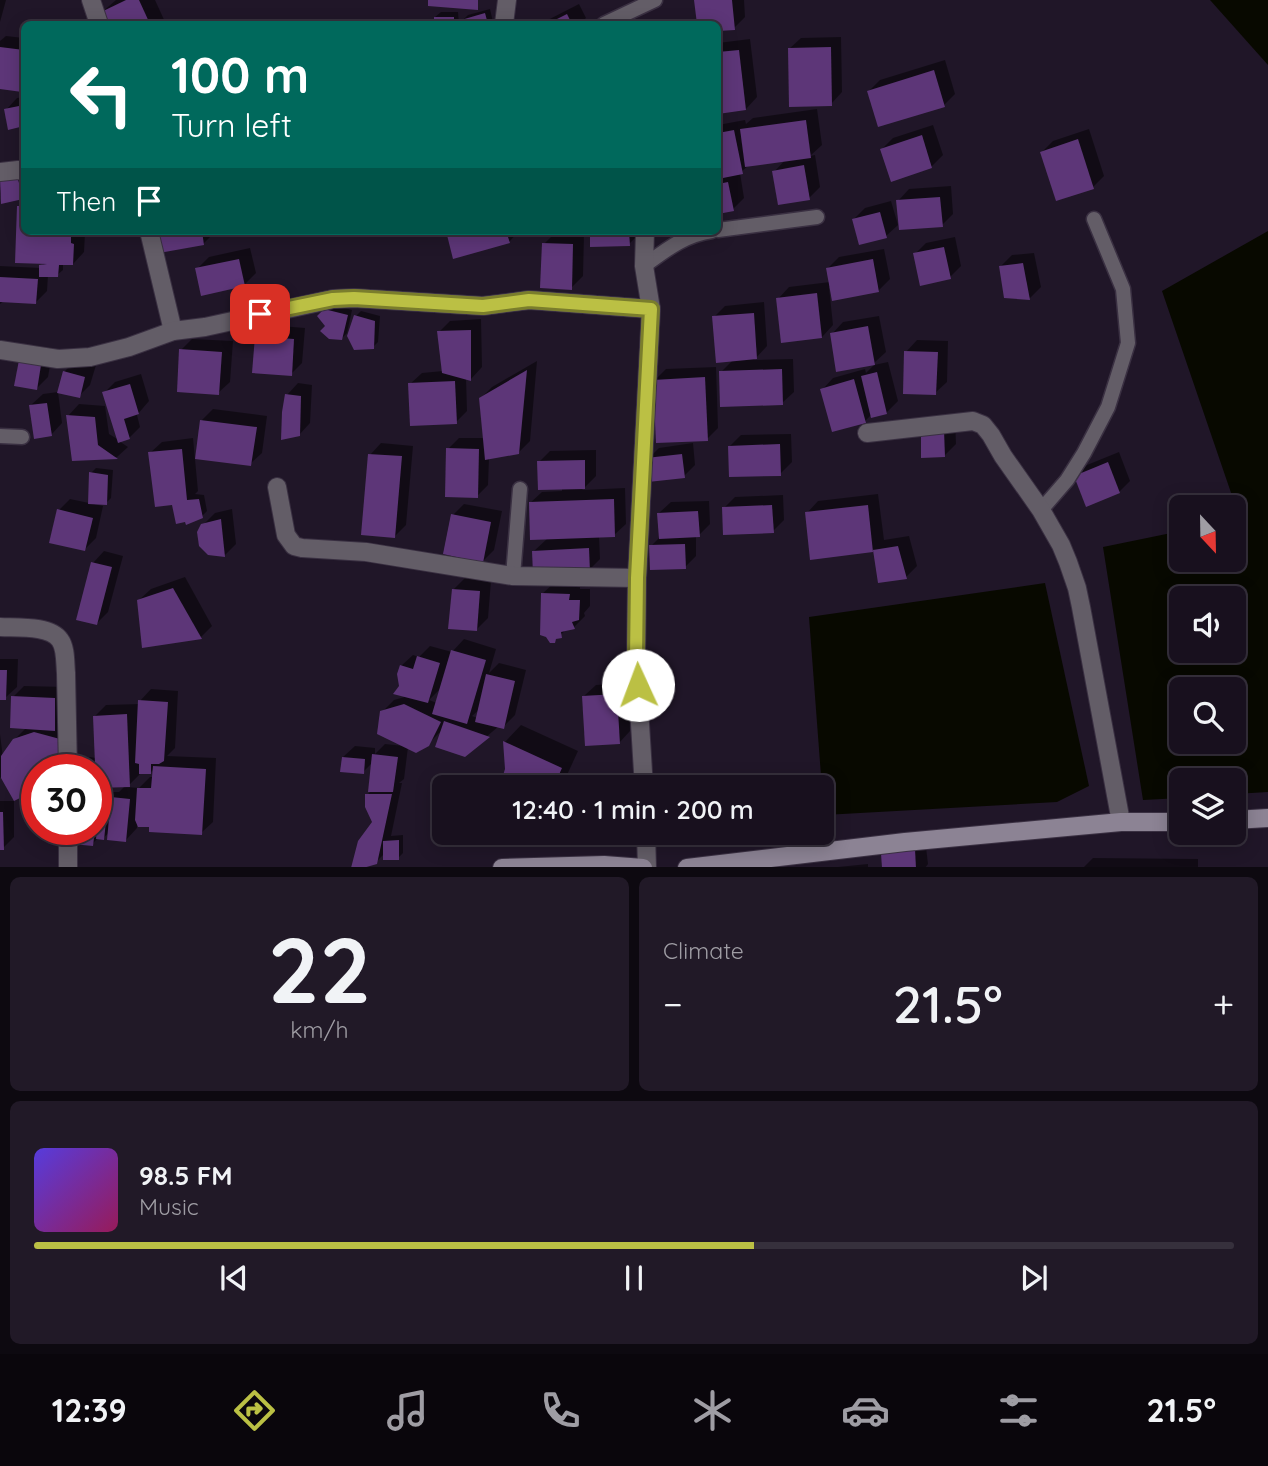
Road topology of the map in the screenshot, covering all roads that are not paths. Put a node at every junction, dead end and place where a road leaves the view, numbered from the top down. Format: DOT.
graph roads {
  1 [pos="91,0"];
  2 [pos="507,0"];
  3 [pos="655,0"];
  4 [pos="98,21"];
  5 [pos="504,21"];
  6 [pos="610,21"];
  7 [pos="21,170"];
  8 [pos="0,172"];
  9 [pos="817,216"];
  10 [pos="1094,219"];
  11 [pos="721,230"];
  12 [pos="150,235"];
  13 [pos="645,235"];
  14 [pos="692,235"];
  15 [pos="644,266"];
  16 [pos="651,309"];
  17 [pos="173,331"];
  18 [pos="0,350"];
  19 [pos="867,433"];
  20 [pos="0,436"];
  21 [pos="22,437"];
  22 [pos="277,487"];
  23 [pos="520,489"];
  24 [pos="1041,510"];
  25 [pos="513,576"];
  26 [pos="637,578"];
  27 [pos="0,626"];
  28 [pos="68,754"];
  29 [pos="643,775"];
  30 [pos="1268,818"];
  31 [pos="1246,819"];
  32 [pos="1121,822"];
  33 [pos="1169,822"];
  34 [pos="68,845"];
  35 [pos="646,845"];
  36 [pos="799,861"];
  37 [pos="68,867"];
  38 [pos="502,867"];
  39 [pos="645,867"];
  40 [pos="687,867"];
  1 -- 4 [label="street"];
  2 -- 5 [label="street"];
  3 -- 6 [label="lane"];
  7 -- 8 [label="street"];
  9 -- 11 [label="lane"];
  10 -- 24 [label="lane"];
  12 -- 17 [label="street"];
  13 -- 15 [label="street"];
  14 -- 15 [label="lane"];
  15 -- 16 [label="street"];
  16 -- 17 [label="street"];
  16 -- 26 [label="street"];
  17 -- 18 [label="street"];
  19 -- 24 [label="street"];
  20 -- 21 [label="lane"];
  22 -- 25 [label="street"];
  23 -- 25 [label="lane"];
  24 -- 32 [label="street"];
  25 -- 26 [label="street"];
  26 -- 29 [label="street"];
  27 -- 28 [label="street"];
  30 -- 31 [label="street"];
  32 -- 33 [label="street"];
  32 -- 36 [label="street"];
  34 -- 37 [label="street"];
  35 -- 39 [label="street"];
  36 -- 40 [label="street"];
  38 -- 39 [label="street"];
}
